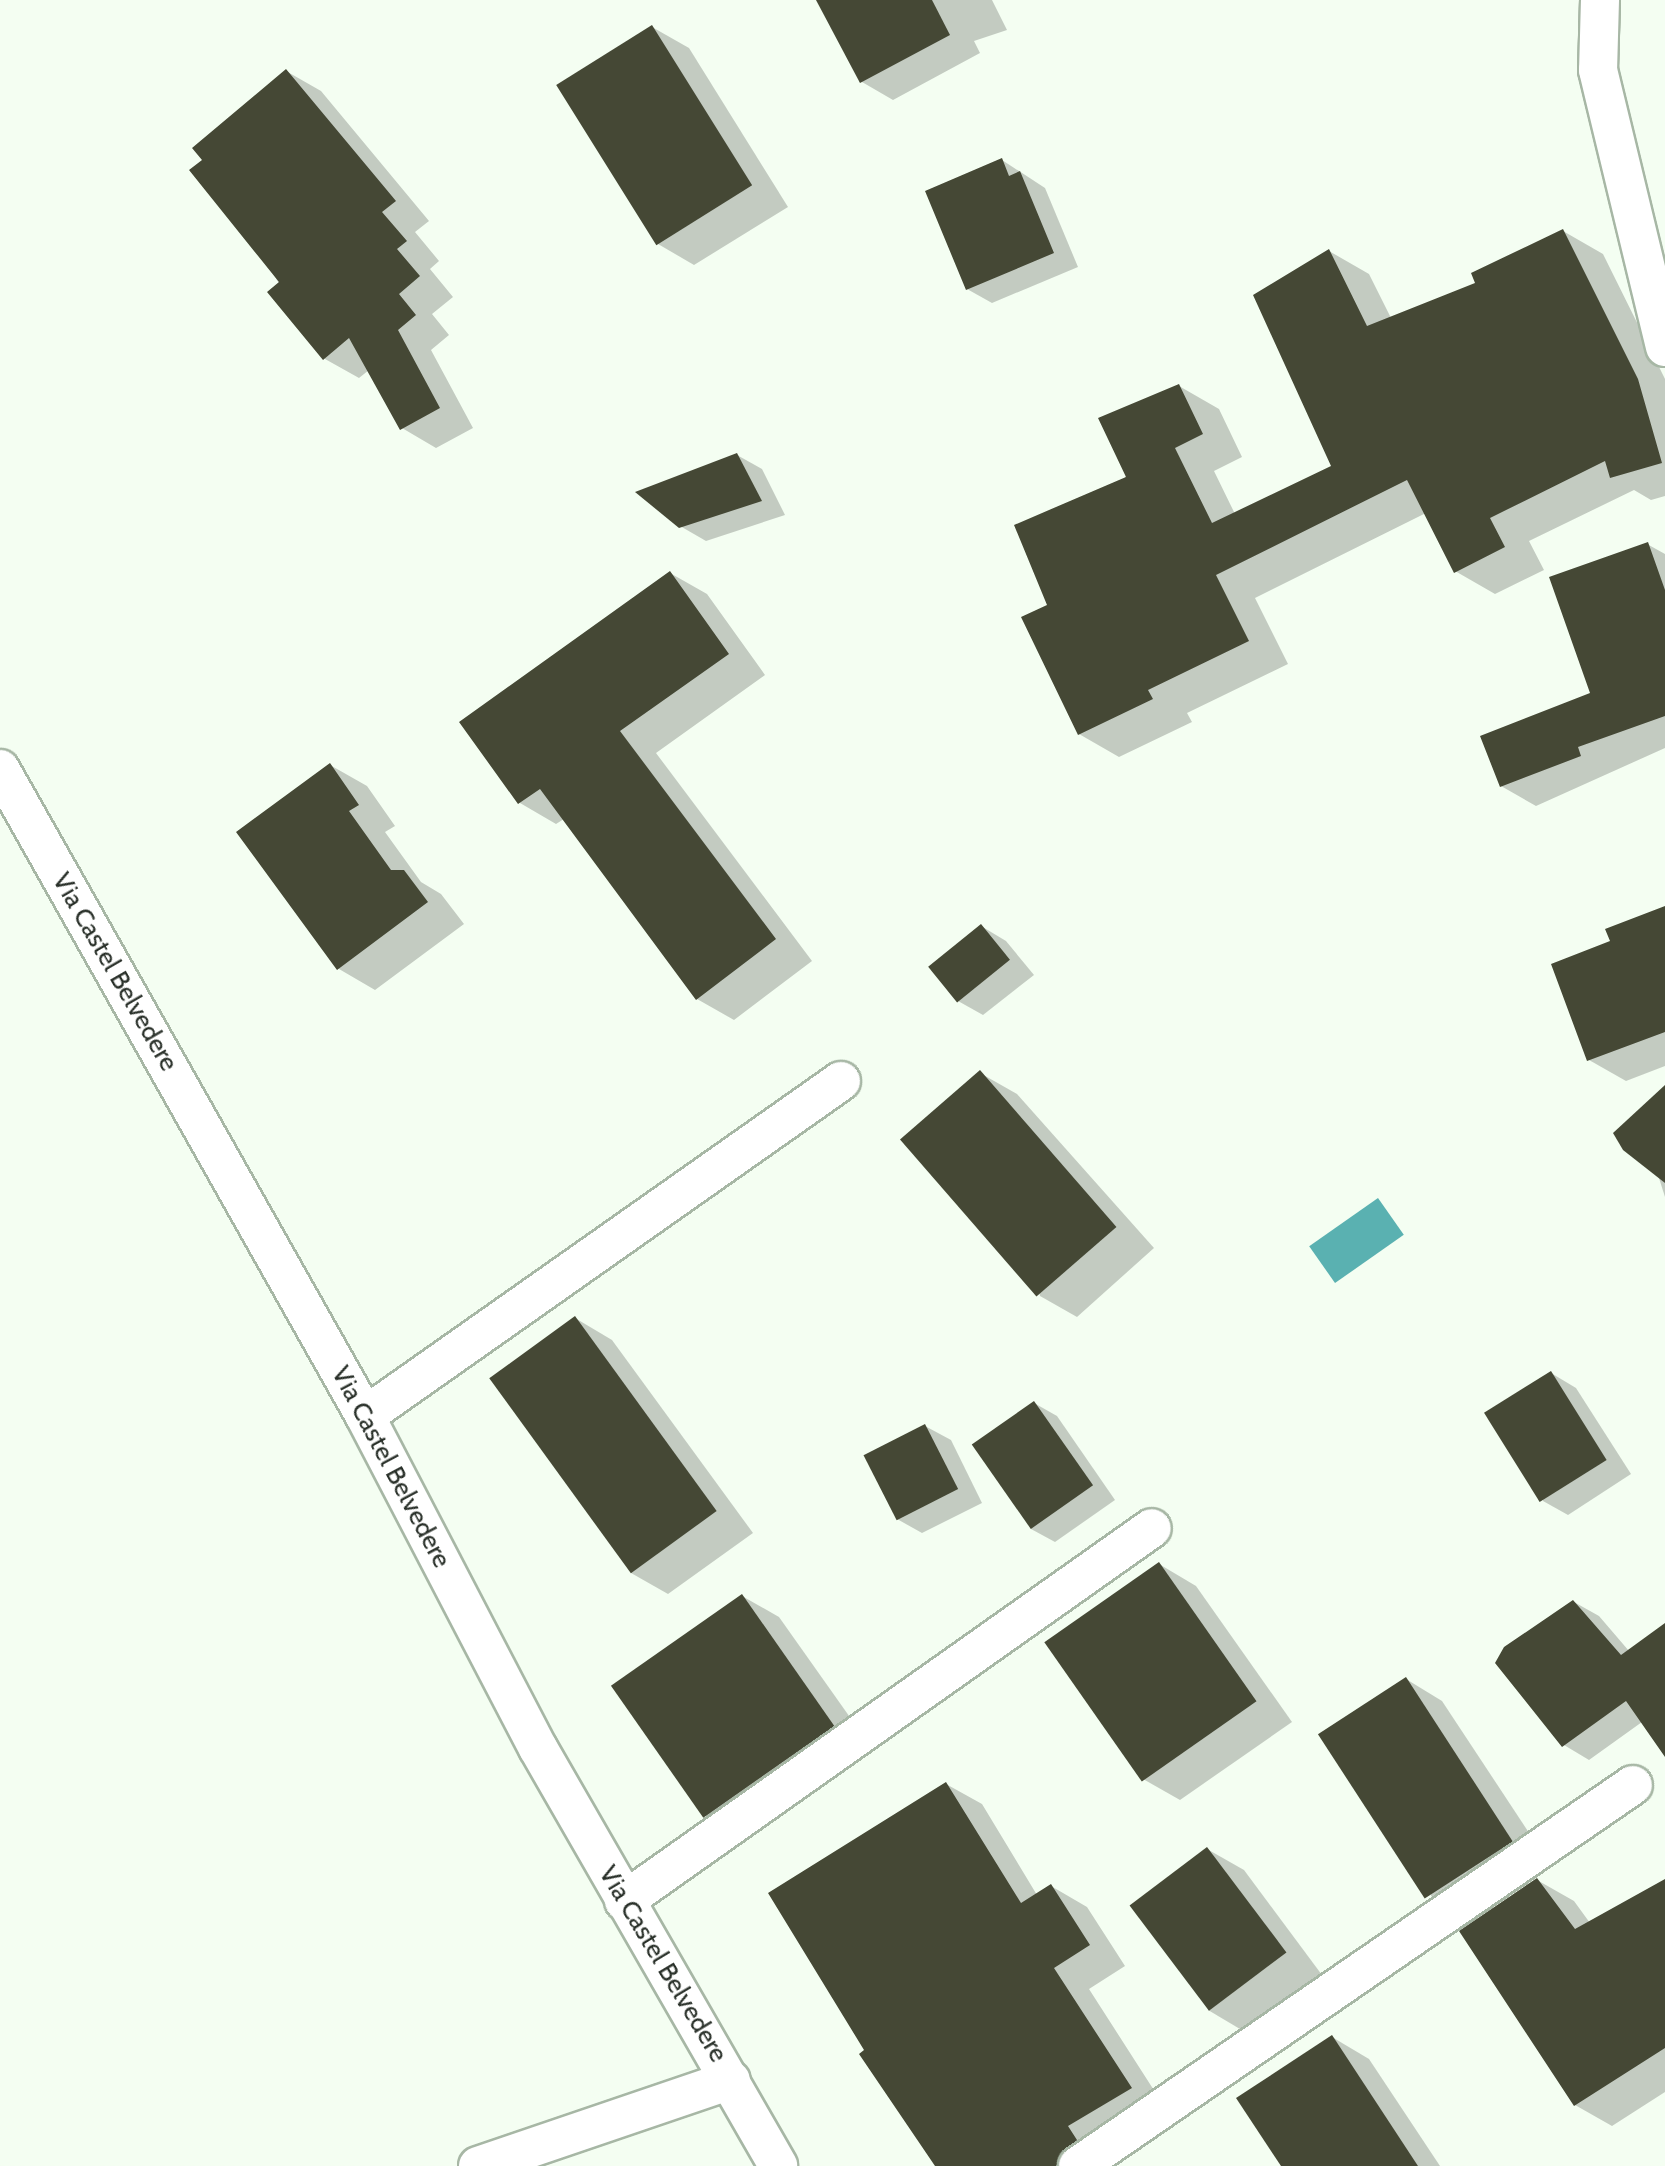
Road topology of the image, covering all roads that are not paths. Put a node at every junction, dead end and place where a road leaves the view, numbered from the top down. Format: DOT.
graph roads {
  1 [pos="1600,0"];
  2 [pos="1665,347"];
  3 [pos="0,769"];
  4 [pos="841,1081"];
  5 [pos="366,1416"];
  6 [pos="1152,1528"];
  7 [pos="1633,1785"];
  8 [pos="624,1901"];
  9 [pos="731,2080"];
  10 [pos="478,2166"];
  11 [pos="778,2166"];
  12 [pos="1078,2166"];
  1 -- 2 [label="street"];
  3 -- 5 [label="street, Via Castel Belvedere"];
  4 -- 5 [label="street"];
  5 -- 8 [label="street, Via Castel Belvedere"];
  6 -- 8 [label="street"];
  7 -- 12 [label="street"];
  8 -- 9 [label="street, Via Castel Belvedere"];
  9 -- 10 [label="street"];
  9 -- 11 [label="street, Via Castel Belvedere"];
}
